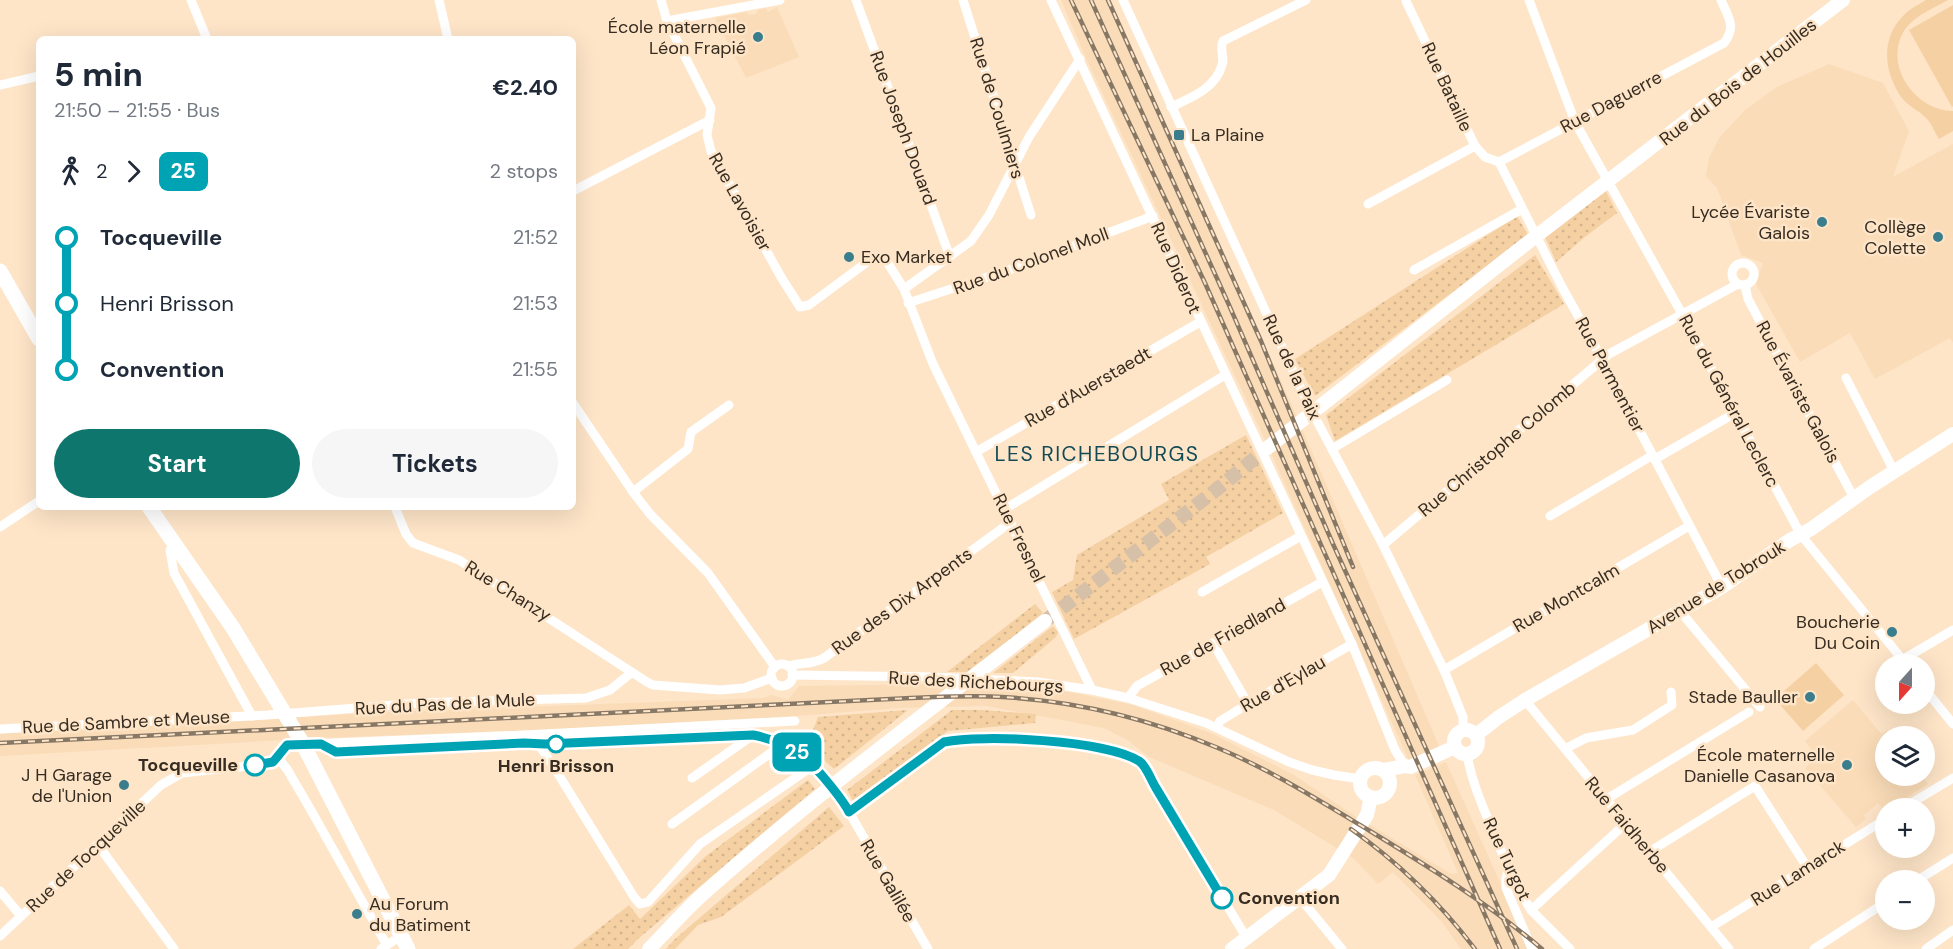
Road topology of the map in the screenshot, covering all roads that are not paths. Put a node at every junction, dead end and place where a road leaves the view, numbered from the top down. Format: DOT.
graph roads {
  1 [pos="191,0"];
  2 [pos="439,0"];
  3 [pos="661,0"];
  4 [pos="780,0"];
  5 [pos="856,0"];
  6 [pos="963,0"];
  7 [pos="1052,0"];
  8 [pos="1123,0"];
  9 [pos="1306,0"];
  10 [pos="1529,0"];
  11 [pos="1721,0"];
  12 [pos="1843,0"];
  13 [pos="1406,1"];
  14 [pos="667,21"];
  15 [pos="204,36"];
  16 [pos="447,36"];
  17 [pos="1080,59"];
  18 [pos="36,77"];
  19 [pos="0,85"];
  20 [pos="1171,107"];
  21 [pos="710,120"];
  22 [pos="1575,122"];
  23 [pos="1475,146"];
  24 [pos="1498,162"];
  25 [pos="1014,164"];
  26 [pos="576,189"];
  27 [pos="1368,204"];
  28 [pos="1522,210"];
  29 [pos="1030,216"];
  30 [pos="1153,216"];
  31 [pos="884,257"];
  32 [pos="950,257"];
  33 [pos="0,258"];
  34 [pos="1414,270"];
  35 [pos="0,271"];
  36 [pos="1741,285"];
  37 [pos="904,289"];
  38 [pos="908,303"];
  39 [pos="1682,314"];
  40 [pos="36,320"];
  41 [pos="1200,322"];
  42 [pos="36,334"];
  43 [pos="1602,359"];
  44 [pos="1226,375"];
  45 [pos="1846,378"];
  46 [pos="1447,380"];
  47 [pos="729,405"];
  48 [pos="576,407"];
  49 [pos="1736,413"];
  50 [pos="1953,434"];
  51 [pos="1266,448"];
  52 [pos="1332,449"];
  53 [pos="976,452"];
  54 [pos="1654,457"];
  55 [pos="1894,471"];
  56 [pos="633,492"];
  57 [pos="1854,498"];
  58 [pos="36,503"];
  59 [pos="1005,509"];
  60 [pos="143,510"];
  61 [pos="151,510"];
  62 [pos="396,510"];
  63 [pos="1550,516"];
  64 [pos="1011,522"];
  65 [pos="1689,526"];
  66 [pos="0,527"];
  67 [pos="1801,535"];
  68 [pos="1301,536"];
  69 [pos="1383,545"];
  70 [pos="170,550"];
  71 [pos="1322,582"];
  72 [pos="1722,587"];
  73 [pos="1202,592"];
  74 [pos="1680,611"];
  75 [pos="1045,621"];
  76 [pos="1953,630"];
  77 [pos="1212,643"];
  78 [pos="1352,644"];
  79 [pos="1898,654"];
  80 [pos="1916,654"];
  81 [pos="819,662"];
  82 [pos="775,667"];
  83 [pos="1444,670"];
  84 [pos="790,671"];
  85 [pos="631,673"];
  86 [pos="828,675"];
  87 [pos="772,678"];
  88 [pos="1092,690"];
  89 [pos="1671,693"];
  90 [pos="1128,698"];
  91 [pos="1525,700"];
  92 [pos="1935,702"];
  93 [pos="274,703"];
  94 [pos="1248,704"];
  95 [pos="1760,707"];
  96 [pos="1749,712"];
  97 [pos="252,716"];
  98 [pos="795,721"];
  99 [pos="1953,724"];
  100 [pos="1217,727"];
  101 [pos="0,729"];
  102 [pos="1470,733"];
  103 [pos="522,734"];
  104 [pos="753,735"];
  105 [pos="538,744"];
  106 [pos="783,744"];
  107 [pos="1451,749"];
  108 [pos="1565,749"];
  109 [pos="302,753"];
  110 [pos="1467,755"];
  111 [pos="277,757"];
  112 [pos="814,765"];
  113 [pos="1409,766"];
  114 [pos="1387,776"];
  115 [pos="692,778"];
  116 [pos="1360,778"];
  117 [pos="1953,778"];
  118 [pos="1371,797"];
  119 [pos="1920,798"];
  120 [pos="1605,800"];
  121 [pos="847,809"];
  122 [pos="672,824"];
  123 [pos="1625,824"];
  124 [pos="1875,826"];
  125 [pos="98,845"];
  126 [pos="1649,852"];
  127 [pos="1953,858"];
  128 [pos="1808,867"];
  129 [pos="1509,868"];
  130 [pos="1934,870"];
  131 [pos="0,891"];
  132 [pos="1300,898"];
  133 [pos="1875,909"];
  134 [pos="1531,910"];
  135 [pos="21,916"];
  136 [pos="1711,927"];
  137 [pos="1953,930"];
  138 [pos="0,936"];
  139 [pos="389,945"];
  140 [pos="1239,945"];
  141 [pos="174,949"];
  142 [pos="408,949"];
  143 [pos="649,949"];
  144 [pos="928,949"];
  145 [pos="1342,949"];
  146 [pos="1532,949"];
  147 [pos="1570,949"];
  148 [pos="1729,949"];
  149 [pos="1814,949"];
  150 [pos="1926,949"];
  1 -- 15 [label="street"];
  2 -- 16 [label="street"];
  3 -- 14 [label="street, Rue Lavoisier"];
  4 -- 14 [label="street"];
  5 -- 32 [label="street, Rue Joseph Douard"];
  6 -- 25 [label="street, Rue de Coulmiers"];
  7 -- 17 [label="street, Rue Diderot"];
  8 -- 20 [label="street, Rue de la Paix"];
  9 -- 20 [label="street"];
  10 -- 22 [label="street, Rue du Général Leclerc"];
  11 -- 22 [label="street, Rue Daguerre"];
  12 -- 51 [label="main road, Rue du Bois de Houilles"];
  13 -- 23 [label="street, Rue Bataille"];
  14 -- 21 [label="street, Rue Lavoisier"];
  17 -- 25 [label="street"];
  17 -- 30 [label="street, Rue Diderot"];
  18 -- 19 [label="street"];
  20 -- 52 [label="street, Rue de la Paix"];
  21 -- 26 [label="street"];
  21 -- 31 [label="street, Rue Lavoisier"];
  22 -- 24 [label="street, Rue Daguerre"];
  22 -- 39 [label="street, Rue du Général Leclerc"];
  23 -- 24 [label="street, Rue Bataille"];
  23 -- 27 [label="street"];
  24 -- 28 [label="street, Rue Parmentier"];
  25 -- 29 [label="street, Rue de Coulmiers"];
  25 -- 32 [label="street"];
  28 -- 34 [label="street"];
  28 -- 43 [label="street, Rue Parmentier"];
  30 -- 38 [label="street, Rue du Colonel Moll"];
  30 -- 41 [label="street, Rue Diderot"];
  31 -- 37 [label="street, Rue Fresnel"];
  32 -- 37 [label="street"];
  33 -- 40 [label="main road"];
  35 -- 42 [label="main road"];
  36 -- 39 [label="street, Rue Christophe Colomb"];
  36 -- 57 [label="street, Rue Évariste Galois"];
  37 -- 38 [label="street, Rue Fresnel"];
  38 -- 53 [label="street, Rue Fresnel"];
  39 -- 43 [label="street, Rue Christophe Colomb"];
  39 -- 49 [label="street, Rue du Général Leclerc"];
  41 -- 44 [label="street, Rue Diderot"];
  41 -- 53 [label="street, Rue d'Auerstaedt"];
  43 -- 54 [label="street, Rue Parmentier"];
  43 -- 69 [label="street, Rue Christophe Colomb"];
  44 -- 59 [label="street"];
  44 -- 68 [label="street, Rue Diderot"];
  45 -- 55 [label="street"];
  46 -- 52 [label="street"];
  47 -- 56 [label="street"];
  48 -- 56 [label="street"];
  49 -- 54 [label="street"];
  49 -- 67 [label="street, Rue du Général Leclerc"];
  50 -- 55 [label="main road, Avenue de Tobrouk"];
  52 -- 69 [label="street, Rue de la Paix"];
  53 -- 59 [label="street, Rue Fresnel"];
  54 -- 63 [label="street"];
  54 -- 65 [label="street, Rue Parmentier"];
  55 -- 57 [label="main road, Avenue de Tobrouk"];
  56 -- 82 [label="street"];
  57 -- 67 [label="main road, Avenue de Tobrouk"];
  58 -- 66 [label="street"];
  59 -- 64 [label="street, Rue Fresnel"];
  60 -- 70 [label="main road"];
  61 -- 93 [label="main road"];
  62 -- 85 [label="street, Rue Chanzy"];
  64 -- 81 [label="street, Rue des Dix Arpents"];
  64 -- 88 [label="street, Rue Fresnel"];
  65 -- 72 [label="street, Rue Parmentier"];
  65 -- 83 [label="street, Rue Montcalm"];
  67 -- 72 [label="main road, Avenue de Tobrouk"];
  67 -- 79 [label="street, Rue du Général Leclerc"];
  68 -- 71 [label="street, Rue Diderot"];
  68 -- 73 [label="street"];
  69 -- 83 [label="street, Rue de la Paix"];
  70 -- 93 [label="main road"];
  70 -- 97 [label="street"];
  71 -- 77 [label="street, Rue de Friedland"];
  71 -- 78 [label="street, Rue Diderot"];
  72 -- 74 [label="main road, Avenue de Tobrouk"];
  74 -- 91 [label="main road, Avenue de Tobrouk"];
  74 -- 95 [label="street"];
  75 -- 143 [label="main road"];
  76 -- 80 [label="street"];
  77 -- 90 [label="street, Rue de Friedland"];
  77 -- 94 [label="street"];
  78 -- 94 [label="street, Rue d'Eylau"];
  78 -- 113 [label="street, Rue Diderot"];
  81 -- 84 [label="street, Rue des Dix Arpents"];
  81 -- 86 [label="street"];
  82 -- 84 [label="street"];
  82 -- 87 [label="street"];
  83 -- 102 [label="street, Rue de la Paix"];
  84 -- 86 [label="street, Rue des Richebourgs"];
  84 -- 87 [label="street"];
  85 -- 87 [label="street, Rue Chanzy"];
  85 -- 97 [label="street, Rue du Pas de la Mule"];
  86 -- 88 [label="street, Rue des Richebourgs"];
  88 -- 90 [label="street, Rue des Richebourgs"];
  89 -- 108 [label="street"];
  90 -- 100 [label="street, Rue des Richebourgs"];
  91 -- 102 [label="main road, Avenue de Tobrouk"];
  91 -- 108 [label="street, Rue Faidherbe"];
  92 -- 99 [label="street"];
  93 -- 109 [label="main road"];
  94 -- 100 [label="street, Rue d'Eylau"];
  96 -- 120 [label="street"];
  97 -- 101 [label="street, Rue de Sambre et Meuse"];
  98 -- 103 [label="street, Rue de Tocqueville"];
  100 -- 116 [label="street, Rue des Richebourgs"];
  102 -- 107 [label="main road"];
  102 -- 110 [label="main road"];
  103 -- 105 [label="street"];
  103 -- 111 [label="street, Rue de Tocqueville"];
  104 -- 105 [label="street"];
  104 -- 106 [label="street"];
  104 -- 115 [label="street"];
  105 -- 112 [label="street"];
  106 -- 112 [label="street"];
  106 -- 122 [label="street"];
  107 -- 110 [label="main road"];
  107 -- 113 [label="main road"];
  108 -- 120 [label="street, Rue Faidherbe"];
  109 -- 139 [label="main road"];
  109 -- 142 [label="main road"];
  110 -- 129 [label="street, Rue Turgot"];
  111 -- 125 [label="street, Rue de Tocqueville"];
  111 -- 139 [label="street"];
  112 -- 121 [label="street, Rue Galilée"];
  113 -- 114 [label="main road"];
  114 -- 116 [label="main road"];
  114 -- 118 [label="main road"];
  116 -- 118 [label="main road"];
  117 -- 119 [label="street"];
  118 -- 132 [label="main road"];
  120 -- 123 [label="street, Rue Faidherbe"];
  121 -- 140 [label="street"];
  121 -- 144 [label="street, Rue Galilée"];
  123 -- 126 [label="street, Rue Faidherbe"];
  123 -- 134 [label="street"];
  124 -- 128 [label="street, Rue Lamarck"];
  125 -- 135 [label="street, Rue de Tocqueville"];
  125 -- 141 [label="street"];
  126 -- 128 [label="street"];
  126 -- 136 [label="street, Rue Faidherbe"];
  127 -- 130 [label="street"];
  128 -- 136 [label="street, Rue Lamarck"];
  129 -- 134 [label="street, Rue Turgot"];
  129 -- 146 [label="street"];
  131 -- 135 [label="street"];
  132 -- 140 [label="main road"];
  132 -- 145 [label="street"];
  133 -- 149 [label="street"];
  134 -- 147 [label="street, Rue Turgot"];
  135 -- 138 [label="street, Rue de Tocqueville"];
  136 -- 148 [label="street, Rue Faidherbe"];
  137 -- 150 [label="street"];
}
